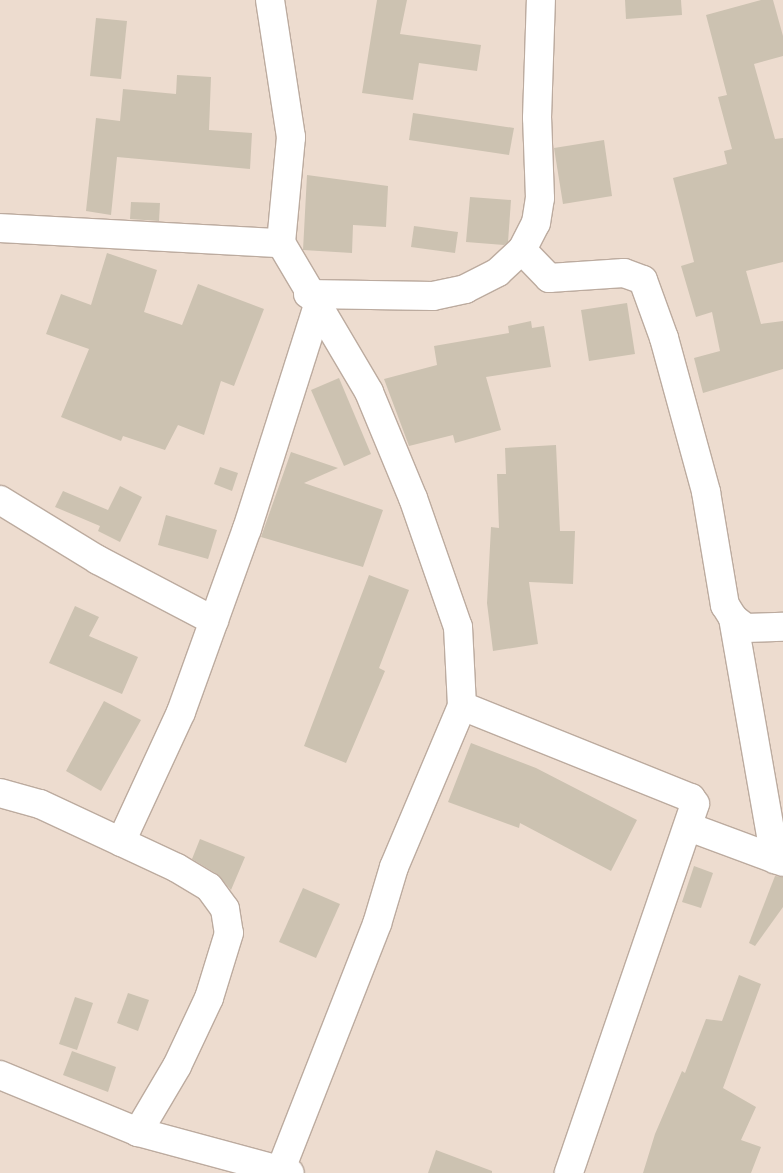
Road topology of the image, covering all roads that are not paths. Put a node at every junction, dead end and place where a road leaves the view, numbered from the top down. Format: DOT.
graph roads {
  1 [pos="270,0"];
  2 [pos="541,0"];
  3 [pos="0,228"];
  4 [pos="280,243"];
  5 [pos="522,250"];
  6 [pos="313,301"];
  7 [pos="0,500"];
  8 [pos="733,618"];
  9 [pos="214,620"];
  10 [pos="783,627"];
  11 [pos="462,706"];
  12 [pos="0,793"];
  13 [pos="689,827"];
  14 [pos="120,842"];
  15 [pos="779,860"];
  16 [pos="0,1074"];
  17 [pos="138,1132"];
  18 [pos="285,1171"];
  19 [pos="569,1173"];
  1 -- 4 [label="street"];
  2 -- 5 [label="street"];
  3 -- 4 [label="street"];
  4 -- 6 [label="street"];
  5 -- 6 [label="street"];
  5 -- 8 [label="street"];
  6 -- 9 [label="street"];
  6 -- 11 [label="street"];
  7 -- 9 [label="street"];
  8 -- 10 [label="street"];
  8 -- 15 [label="street"];
  9 -- 14 [label="street"];
  11 -- 13 [label="street"];
  11 -- 18 [label="street"];
  12 -- 14 [label="street"];
  13 -- 15 [label="street"];
  13 -- 19 [label="street"];
  14 -- 17 [label="street"];
  16 -- 17 [label="street"];
  17 -- 18 [label="street"];
}
